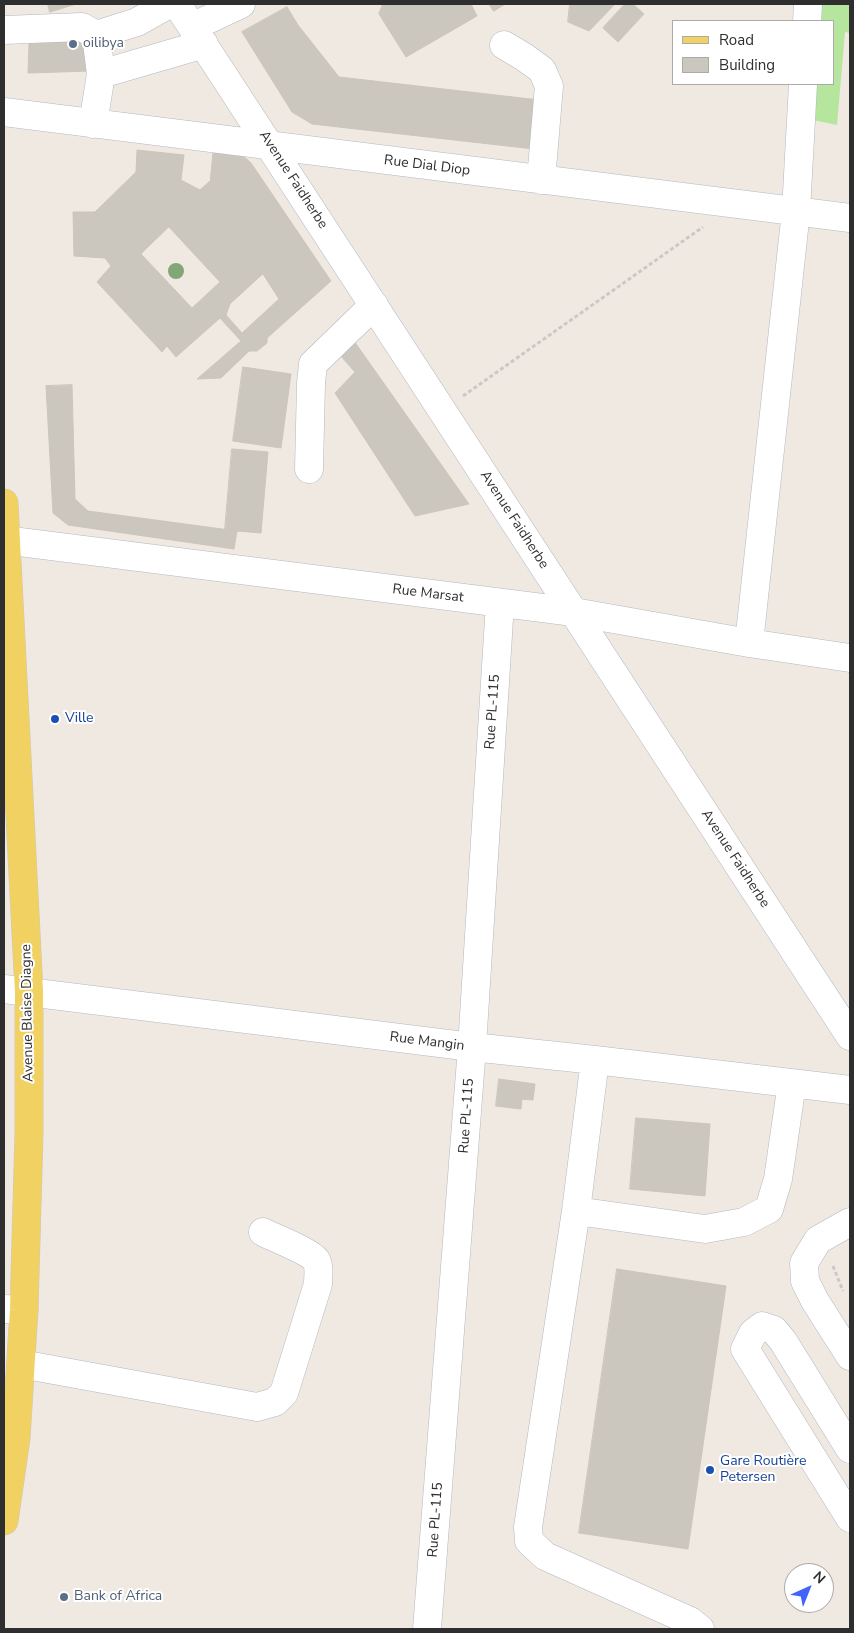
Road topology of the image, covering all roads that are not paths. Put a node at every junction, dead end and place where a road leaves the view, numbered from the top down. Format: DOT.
graph roads {
  1 [pos="169,4"];
  2 [pos="177,4"];
  3 [pos="241,4"];
  4 [pos="808,4"];
  5 [pos="807,20"];
  6 [pos="4,30"];
  7 [pos="96,35"];
  8 [pos="198,35"];
  9 [pos="504,45"];
  10 [pos="101,74"];
  11 [pos="803,85"];
  12 [pos="4,112"];
  13 [pos="93,124"];
  14 [pos="270,146"];
  15 [pos="541,180"];
  16 [pos="796,211"];
  17 [pos="850,218"];
  18 [pos="374,305"];
  19 [pos="309,469"];
  20 [pos="4,504"];
  21 [pos="5,540"];
  22 [pos="500,603"];
  23 [pos="574,612"];
  24 [pos="749,643"];
  25 [pos="850,658"];
  26 [pos="16,991"];
  27 [pos="850,1036"];
  28 [pos="472,1047"];
  29 [pos="595,1060"];
  30 [pos="792,1083"];
  31 [pos="850,1090"];
  32 [pos="576,1211"];
  33 [pos="850,1222"];
  34 [pos="263,1232"];
  35 [pos="14,1310"];
  36 [pos="850,1356"];
  37 [pos="21,1364"];
  38 [pos="850,1449"];
  39 [pos="850,1518"];
  40 [pos="4,1522"];
  41 [pos="428,1629"];
  42 [pos="700,1629"];
  1 -- 7 [label="street"];
  2 -- 8 [label="street, Avenue Faidherbe"];
  3 -- 8 [label="street"];
  4 -- 5 [label="street"];
  6 -- 7 [label="street"];
  7 -- 10 [label="street"];
  8 -- 10 [label="street"];
  8 -- 14 [label="street, Avenue Faidherbe"];
  9 -- 15 [label="street"];
  10 -- 13 [label="street"];
  11 -- 16 [label="street"];
  12 -- 13 [label="street, Rue Dial Diop"];
  13 -- 14 [label="street, Rue Dial Diop"];
  14 -- 15 [label="street, Rue Dial Diop"];
  14 -- 18 [label="street, Avenue Faidherbe"];
  15 -- 16 [label="street, Rue Dial Diop"];
  16 -- 17 [label="street, Rue Dial Diop"];
  16 -- 24 [label="street"];
  18 -- 19 [label="street"];
  18 -- 23 [label="street, Avenue Faidherbe"];
  20 -- 21 [label="main road, Avenue Blaise Diagne"];
  21 -- 22 [label="street, Rue Marsat"];
  21 -- 26 [label="main road, Avenue Blaise Diagne"];
  22 -- 23 [label="street, Rue Marsat"];
  22 -- 28 [label="street, Rue PL-115"];
  23 -- 24 [label="street, Rue Marsat"];
  23 -- 27 [label="street, Avenue Faidherbe"];
  24 -- 25 [label="street, Rue Marsat"];
  26 -- 28 [label="street, Rue Mangin"];
  26 -- 35 [label="main road, Avenue Blaise Diagne"];
  28 -- 29 [label="street, Rue Mangin"];
  28 -- 41 [label="street, Rue PL-115"];
  29 -- 30 [label="street, Rue Mangin"];
  29 -- 32 [label="street"];
  30 -- 31 [label="street, Rue Mangin"];
  30 -- 32 [label="street"];
  32 -- 42 [label="street"];
  33 -- 36 [label="street"];
  34 -- 37 [label="street"];
  35 -- 37 [label="main road, Avenue Blaise Diagne"];
  37 -- 40 [label="main road, Avenue Blaise Diagne"];
  38 -- 39 [label="street"];
}
